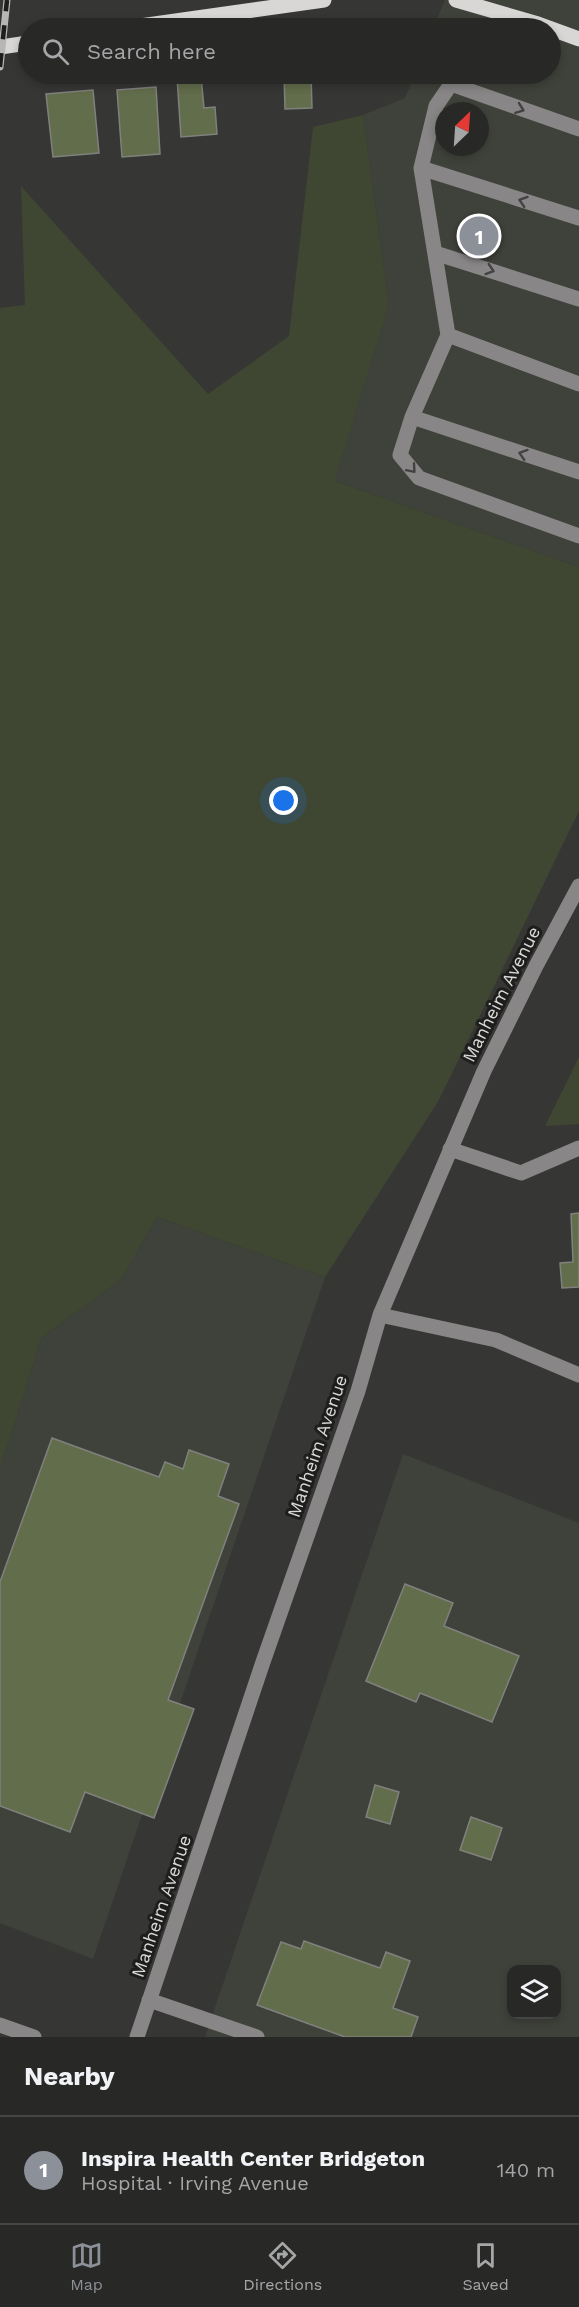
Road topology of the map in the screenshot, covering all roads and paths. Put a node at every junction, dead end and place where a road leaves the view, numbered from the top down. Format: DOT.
graph roads {
  1 [pos="324,0"];
  2 [pos="456,0"];
  3 [pos="197,18"];
  4 [pos="518,18"];
  5 [pos="561,32"];
  6 [pos="579,39"];
  7 [pos="18,44"];
  8 [pos="0,47"];
  9 [pos="579,129"];
  10 [pos="421,168"];
  11 [pos="579,218"];
  12 [pos="435,253"];
  13 [pos="579,299"];
  14 [pos="448,335"];
  15 [pos="579,384"];
  16 [pos="412,417"];
  17 [pos="579,472"];
  18 [pos="579,536"];
  19 [pos="579,886"];
  20 [pos="579,1148"];
  21 [pos="450,1149"];
  22 [pos="381,1316"];
  23 [pos="579,1375"];
  24 [pos="149,2000"];
  25 [pos="0,2025"];
  26 [pos="34,2037"];
  27 [pos="137,2037"];
  28 [pos="258,2037"];
  1 -- 3 [label="main road"];
  2 -- 4 [label="main road"];
  5 -- 6 [label="main road"];
  7 -- 8 [label="main road"];
  10 -- 9 [label="street, one-way"];
  11 -- 10 [label="street, one-way"];
  10 -- 12 [label="street"];
  12 -- 13 [label="street, one-way"];
  12 -- 14 [label="street"];
  14 -- 15 [label="street"];
  14 -- 16 [label="street"];
  17 -- 16 [label="street, one-way"];
  16 -- 18 [label="street, one-way"];
  19 -- 21 [label="street, Manheim Avenue"];
  20 -- 21 [label="street"];
  21 -- 22 [label="street, Manheim Avenue"];
  22 -- 23 [label="street"];
  22 -- 24 [label="street, Manheim Avenue"];
  24 -- 27 [label="street, Manheim Avenue"];
  24 -- 28 [label="street"];
  25 -- 26 [label="street"];
}
